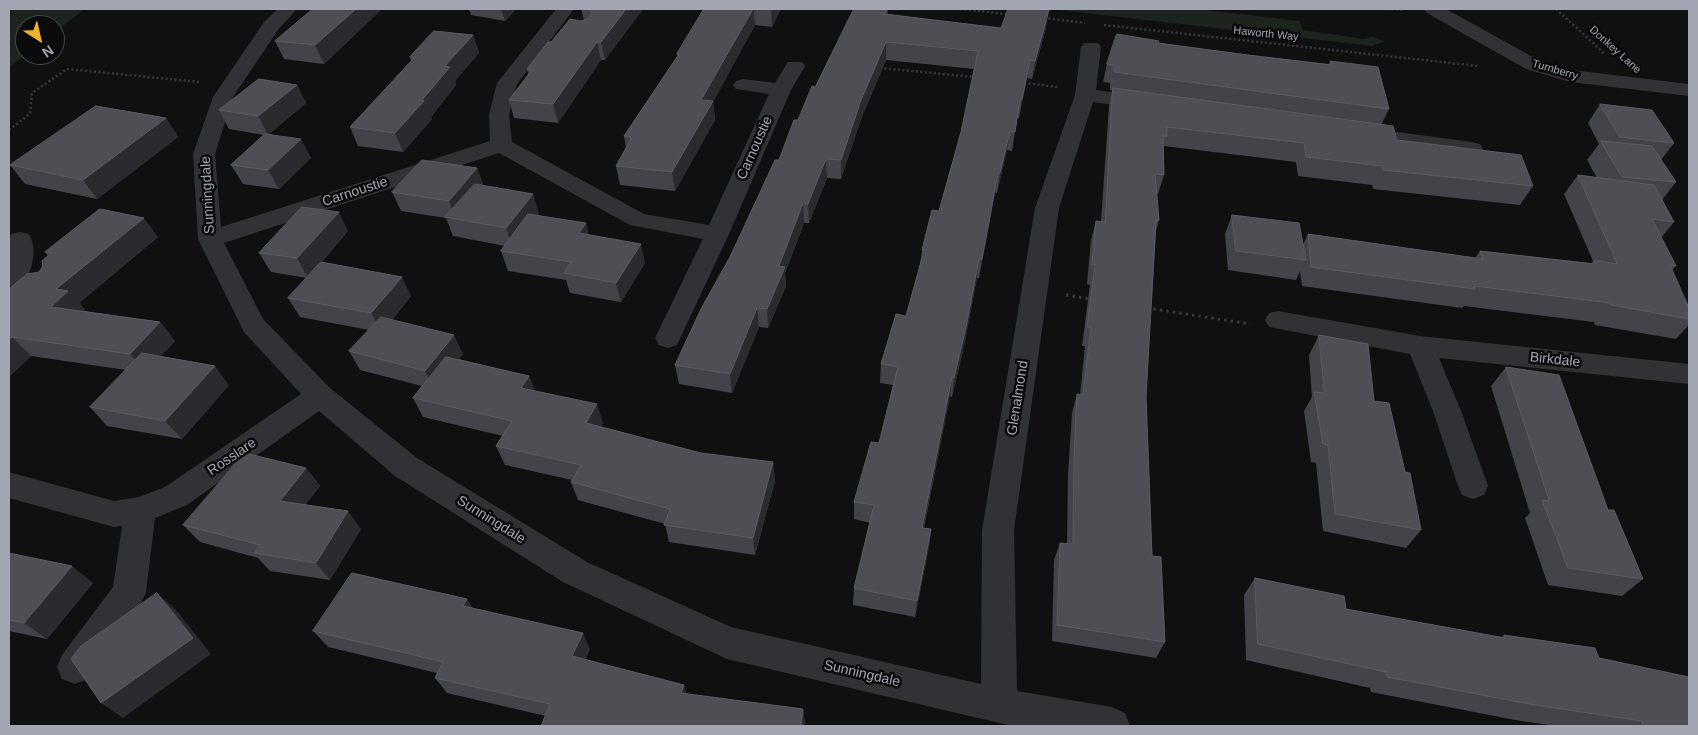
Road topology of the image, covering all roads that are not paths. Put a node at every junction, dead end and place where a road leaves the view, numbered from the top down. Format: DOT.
graph roads {
  1 [pos="288,9"];
  2 [pos="565,9"];
  3 [pos="1433,9"];
  4 [pos="549,27"];
  5 [pos="576,30"];
  6 [pos="1091,47"];
  7 [pos="795,66"];
  8 [pos="743,85"];
  9 [pos="782,90"];
  10 [pos="1689,90"];
  11 [pos="1085,93"];
  12 [pos="1164,106"];
  13 [pos="1402,120"];
  14 [pos="1340,131"];
  15 [pos="1409,140"];
  16 [pos="501,145"];
  17 [pos="1472,149"];
  18 [pos="716,234"];
  19 [pos="210,239"];
  20 [pos="20,240"];
  21 [pos="20,282"];
  22 [pos="1278,320"];
  23 [pos="668,338"];
  24 [pos="1420,346"];
  25 [pos="1689,374"];
  26 [pos="320,396"];
  27 [pos="9,485"];
  28 [pos="1473,486"];
  29 [pos="140,510"];
  30 [pos="75,667"];
  31 [pos="999,706"];
  32 [pos="1112,726"];
  1 -- 19 [label="street, Sunningdale"];
  2 -- 4 [label="street"];
  3 -- 10 [label="street, Turnberry"];
  4 -- 5 [label="street"];
  4 -- 16 [label="street"];
  6 -- 11 [label="street, Glenalmond"];
  7 -- 9 [label="street, Carnoustie"];
  8 -- 9 [label="street"];
  9 -- 18 [label="street, Carnoustie"];
  11 -- 12 [label="street"];
  11 -- 31 [label="street, Glenalmond"];
  13 -- 15 [label="street"];
  14 -- 15 [label="street"];
  15 -- 17 [label="street"];
  16 -- 18 [label="street"];
  16 -- 19 [label="street, Carnoustie"];
  18 -- 23 [label="street, Carnoustie"];
  19 -- 26 [label="street, Sunningdale"];
  20 -- 21 [label="street"];
  22 -- 24 [label="street, Birkdale"];
  24 -- 25 [label="street, Birkdale"];
  24 -- 28 [label="street"];
  26 -- 29 [label="street, Rosslare"];
  26 -- 31 [label="street, Sunningdale"];
  27 -- 29 [label="street, Rosslare"];
  29 -- 30 [label="street"];
  31 -- 32 [label="street, Sunningdale"];
}
